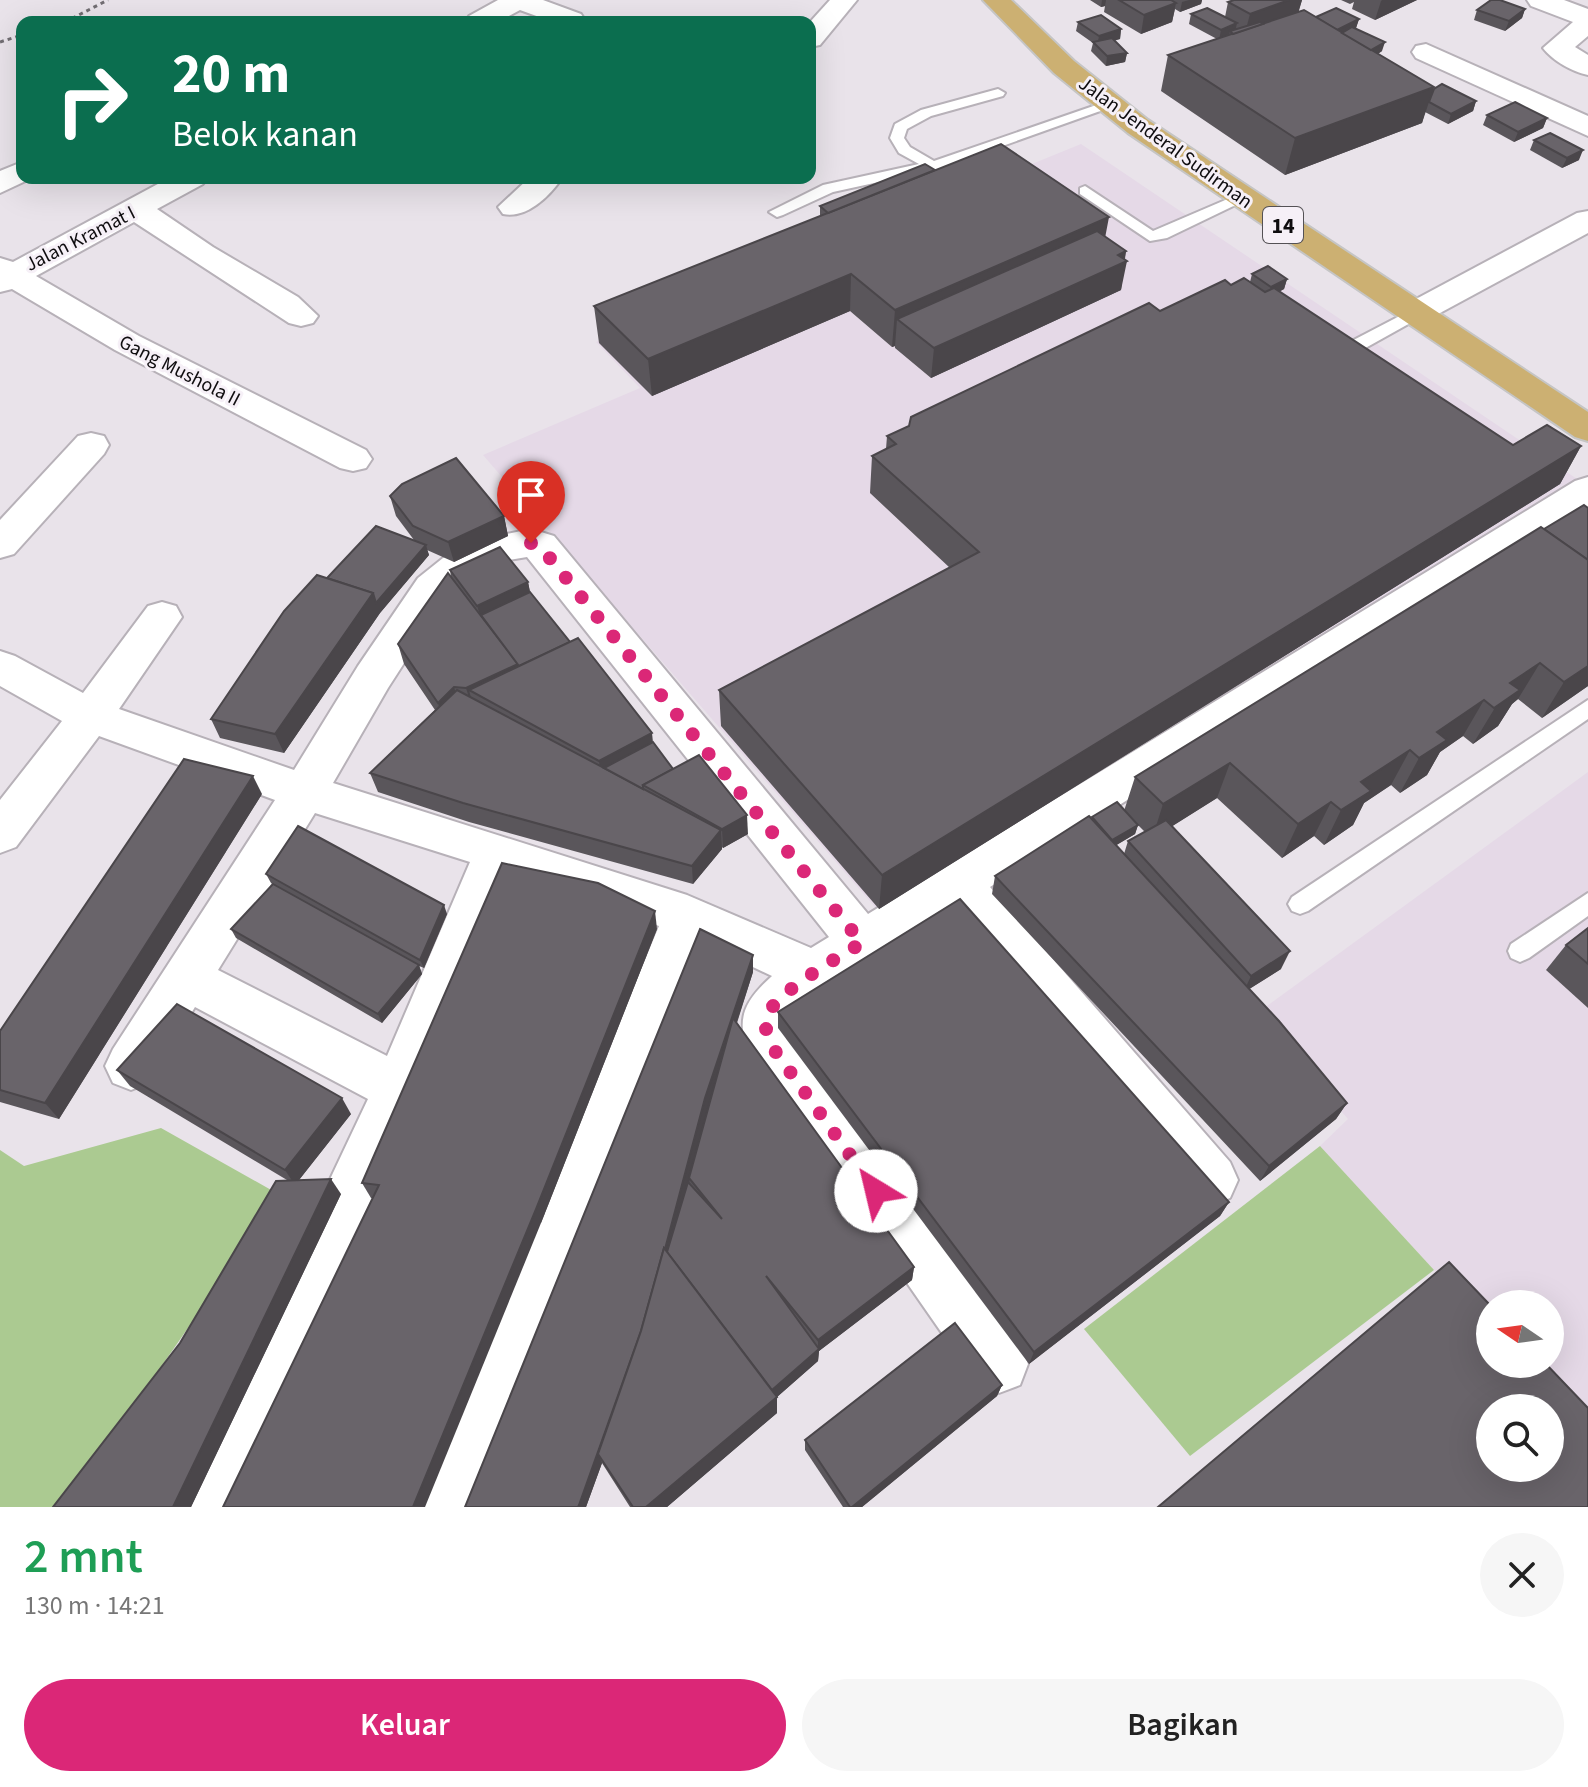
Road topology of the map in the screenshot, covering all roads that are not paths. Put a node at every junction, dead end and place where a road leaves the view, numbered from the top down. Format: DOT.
graph roads {
  1 [pos="518,0"];
  2 [pos="844,0"];
  3 [pos="996,0"];
  4 [pos="1540,0"];
  5 [pos="489,16"];
  6 [pos="561,16"];
  7 [pos="1588,20"];
  8 [pos="816,32"];
  9 [pos="1426,52"];
  10 [pos="1588,67"];
  11 [pos="998,93"];
  12 [pos="1110,105"];
  13 [pos="1588,127"];
  14 [pos="933,166"];
  15 [pos="181,184"];
  16 [pos="540,184"];
  17 [pos="1085,191"];
  18 [pos="1242,198"];
  19 [pos="514,207"];
  20 [pos="136,209"];
  21 [pos="777,212"];
  22 [pos="1588,220"];
  23 [pos="3,275"];
  24 [pos="1415,313"];
  25 [pos="301,316"];
  26 [pos="1378,382"];
  27 [pos="1588,429"];
  28 [pos="91,445"];
  29 [pos="353,459"];
  30 [pos="1588,490"];
  31 [pos="0,544"];
  32 [pos="162,617"];
  33 [pos="0,667"];
  34 [pos="1588,708"];
  35 [pos="90,716"];
  36 [pos="304,792"];
  37 [pos="0,834"];
  38 [pos="499,852"];
  39 [pos="958,884"];
  40 [pos="1588,903"];
  41 [pos="1300,904"];
  42 [pos="687,915"];
  43 [pos="862,943"];
  44 [pos="1520,951"];
  45 [pos="811,972"];
  46 [pos="185,977"];
  47 [pos="131,1066"];
  48 [pos="399,1089"];
  49 [pos="1211,1180"];
  50 [pos="999,1364"];
  51 [pos="206,1507"];
  52 [pos="450,1507"];
  1 -- 5 [label="street"];
  1 -- 6 [label="street"];
  2 -- 8 [label="street"];
  3 -- 12 [label="highway, Jalan Jenderal Sudirman / 14"];
  4 -- 7 [label="street"];
  7 -- 10 [label="street"];
  9 -- 13 [label="street"];
  11 -- 14 [label="lane"];
  12 -- 14 [label="lane"];
  12 -- 18 [label="highway, Jalan Jenderal Sudirman / 14"];
  14 -- 21 [label="lane"];
  15 -- 20 [label="street, Jalan Kramat I"];
  16 -- 19 [label="street"];
  17 -- 18 [label="lane"];
  18 -- 24 [label="highway, Jalan Jenderal Sudirman / 14"];
  20 -- 23 [label="street, Jalan Kramat I"];
  20 -- 25 [label="street"];
  22 -- 24 [label="street"];
  23 -- 29 [label="street, Gang Mushola II"];
  24 -- 26 [label="lane"];
  24 -- 27 [label="highway, Jalan Jenderal Sudirman / 14"];
  28 -- 31 [label="street"];
  30 -- 39 [label="street"];
  32 -- 35 [label="street"];
  33 -- 35 [label="street"];
  34 -- 41 [label="lane"];
  35 -- 36 [label="street"];
  35 -- 37 [label="street"];
  36 -- 38 [label="street"];
  36 -- 43 [label="street"];
  36 -- 46 [label="street"];
  38 -- 42 [label="street"];
  38 -- 48 [label="street"];
  39 -- 43 [label="street"];
  39 -- 49 [label="street"];
  40 -- 44 [label="lane"];
  42 -- 45 [label="street"];
  42 -- 52 [label="street"];
  43 -- 45 [label="street"];
  45 -- 50 [label="street"];
  46 -- 47 [label="street"];
  46 -- 48 [label="street"];
  48 -- 51 [label="street"];
}
